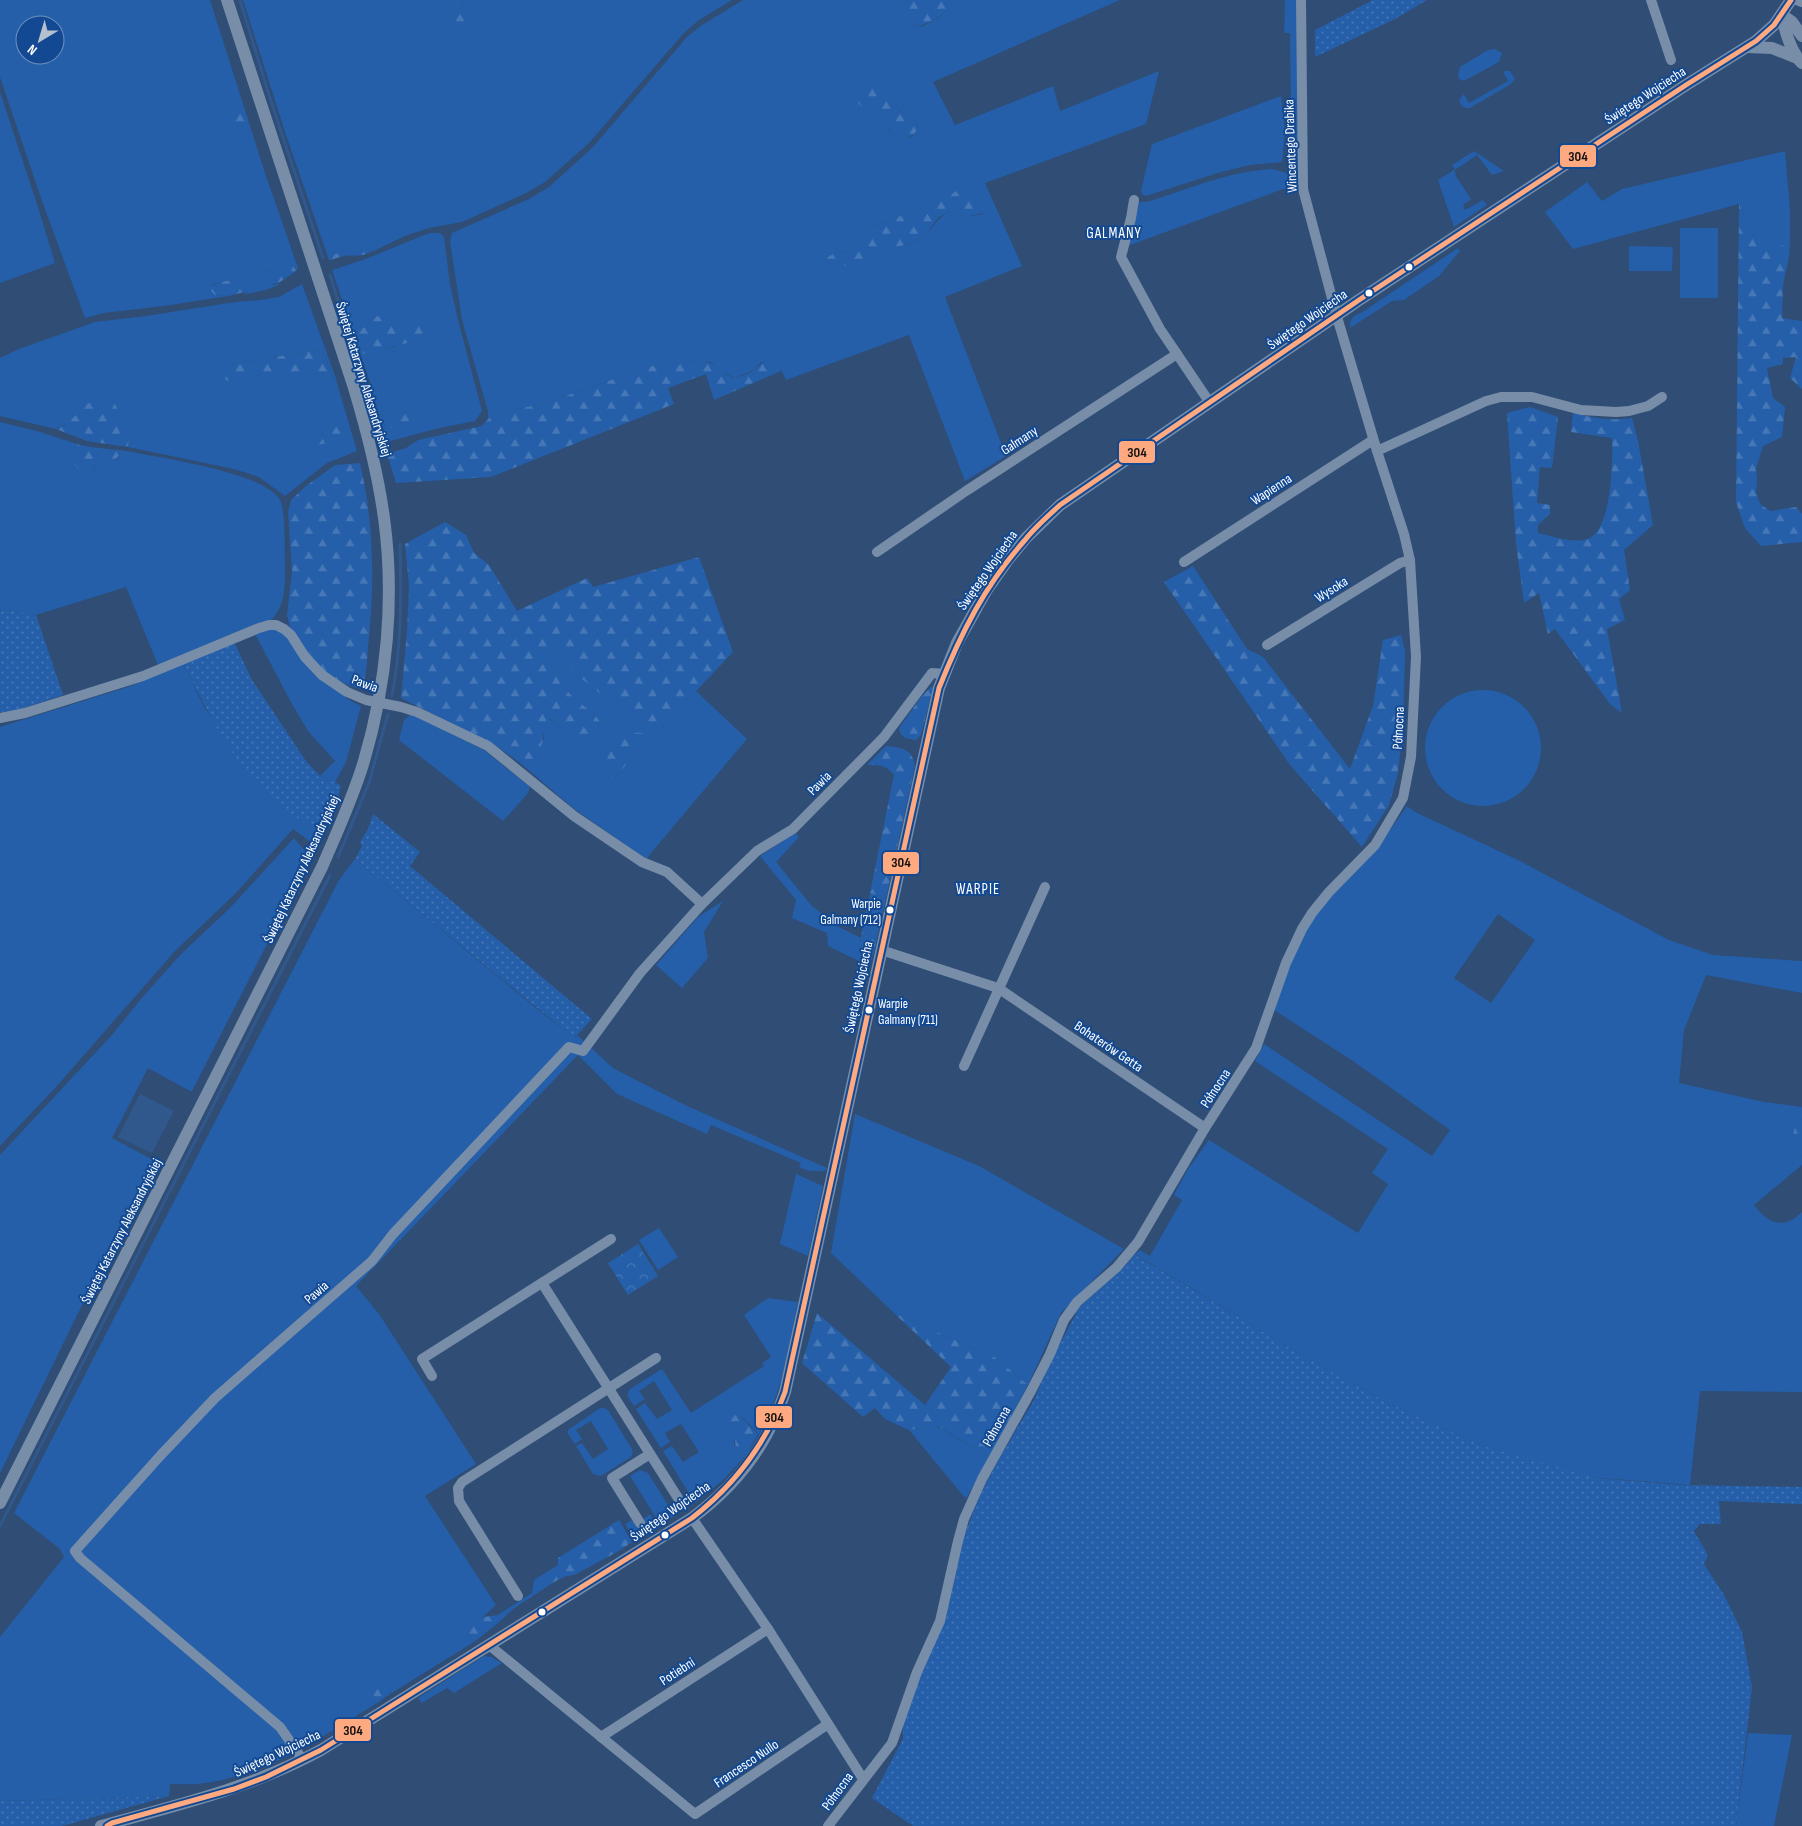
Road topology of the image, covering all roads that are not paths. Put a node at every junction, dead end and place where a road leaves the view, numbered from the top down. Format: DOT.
graph roads {
  1 [pos="227,0"];
  2 [pos="1301,0"];
  3 [pos="1651,0"];
  4 [pos="1791,0"];
  5 [pos="1797,0"];
  6 [pos="1802,2"];
  7 [pos="1782,15"];
  8 [pos="1802,36"];
  9 [pos="1748,47"];
  10 [pos="1671,60"];
  11 [pos="1799,61"];
  12 [pos="1134,200"];
  13 [pos="1337,317"];
  14 [pos="1177,354"];
  15 [pos="1662,397"];
  16 [pos="1210,403"];
  17 [pos="1373,440"];
  18 [pos="1377,451"];
  19 [pos="878,552"];
  20 [pos="1410,560"];
  21 [pos="1184,562"];
  22 [pos="1268,645"];
  23 [pos="944,674"];
  24 [pos="378,702"];
  25 [pos="0,718"];
  26 [pos="1045,887"];
  27 [pos="702,904"];
  28 [pos="881,950"];
  29 [pos="998,988"];
  30 [pos="964,1066"];
  31 [pos="1205,1128"];
  32 [pos="611,1239"];
  33 [pos="542,1283"];
  34 [pos="656,1358"];
  35 [pos="432,1376"];
  36 [pos="609,1389"];
  37 [pos="650,1454"];
  38 [pos="678,1498"];
  39 [pos="0,1503"];
  40 [pos="692,1518"];
  41 [pos="640,1523"];
  42 [pos="518,1596"];
  43 [pos="768,1629"];
  44 [pos="490,1645"];
  45 [pos="828,1724"];
  46 [pos="601,1737"];
  47 [pos="303,1760"];
  48 [pos="863,1779"];
  49 [pos="107,1825"];
  50 [pos="828,1826"];
  1 -- 24 [label="street, Świętej Katarzyny Aleksandryjskiej"];
  2 -- 13 [label="street, Wincentego Drabika"];
  3 -- 10 [label="street"];
  4 -- 7 [label="street, Świętego Wojciecha"];
  5 -- 6 [label="street"];
  7 -- 8 [label="street"];
  7 -- 9 [label="street, Świętego Wojciecha"];
  7 -- 11 [label="street"];
  9 -- 11 [label="street"];
  9 -- 13 [label="street, Świętego Wojciecha"];
  12 -- 14 [label="street"];
  13 -- 16 [label="street, Świętego Wojciecha"];
  13 -- 17 [label="street, Północna"];
  14 -- 16 [label="street"];
  14 -- 19 [label="street, Galmany"];
  15 -- 18 [label="street"];
  16 -- 23 [label="street, Świętego Wojciecha"];
  17 -- 18 [label="street, Północna"];
  17 -- 21 [label="street, Wapienna"];
  18 -- 20 [label="street, Północna"];
  20 -- 22 [label="street, Wysoka"];
  20 -- 31 [label="street, Północna"];
  23 -- 27 [label="street, Pawia"];
  23 -- 28 [label="street, Świętego Wojciecha"];
  24 -- 25 [label="street, Pawia"];
  24 -- 27 [label="street, Pawia"];
  24 -- 39 [label="street, Świętej Katarzyny Aleksandryjskiej"];
  26 -- 29 [label="street"];
  27 -- 47 [label="street, Pawia"];
  28 -- 29 [label="street, Bohaterów Getta"];
  28 -- 40 [label="street, Świętego Wojciecha"];
  29 -- 30 [label="street"];
  29 -- 31 [label="street, Bohaterów Getta"];
  31 -- 48 [label="street, Północna"];
  32 -- 33 [label="street"];
  33 -- 35 [label="street"];
  33 -- 36 [label="street"];
  34 -- 36 [label="street"];
  36 -- 37 [label="street"];
  36 -- 42 [label="street"];
  37 -- 38 [label="street"];
  37 -- 41 [label="street"];
  40 -- 43 [label="street"];
  40 -- 44 [label="street, Świętego Wojciecha"];
  43 -- 45 [label="street"];
  43 -- 46 [label="street, Potiebni"];
  44 -- 46 [label="street, Francesco Nullo"];
  44 -- 47 [label="street, Świętego Wojciecha"];
  45 -- 46 [label="street, Francesco Nullo"];
  45 -- 48 [label="street"];
  47 -- 49 [label="street, Świętego Wojciecha"];
  48 -- 50 [label="street, Północna"];
}
